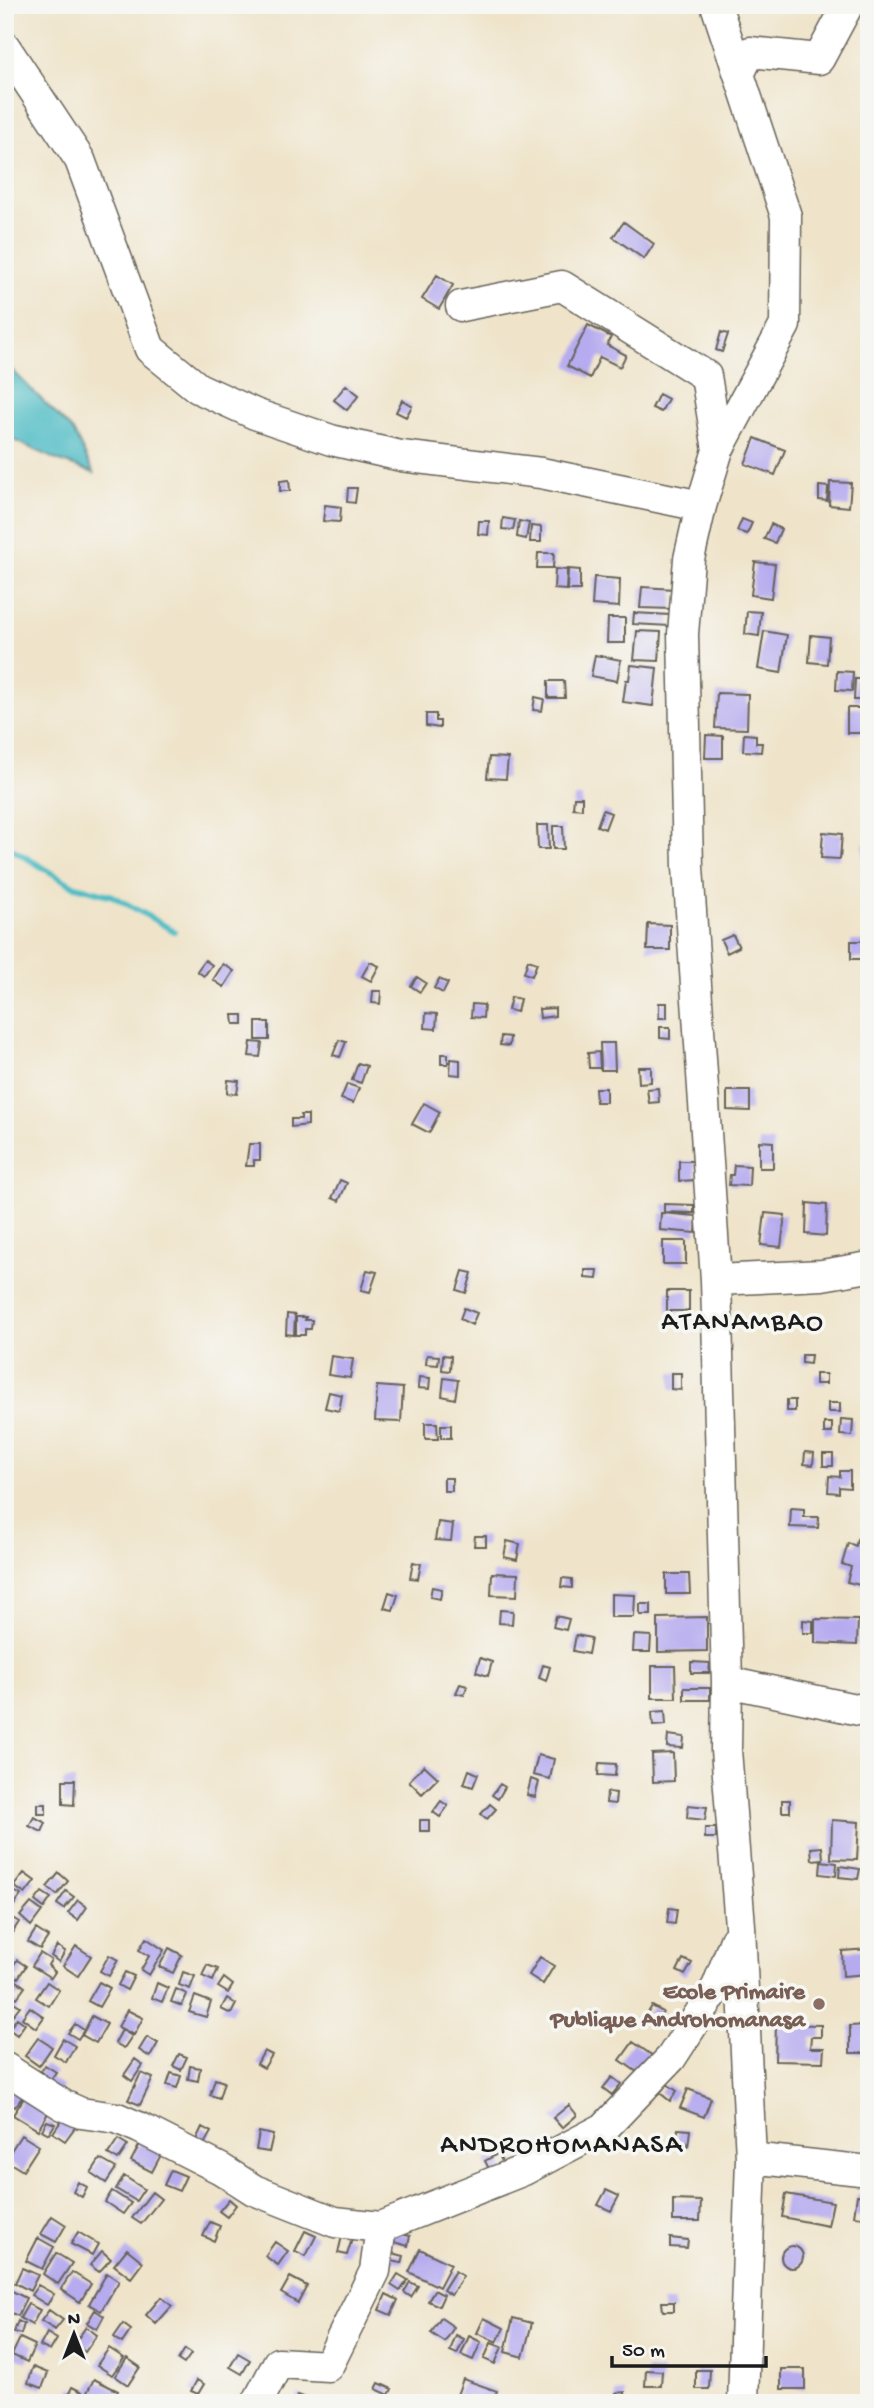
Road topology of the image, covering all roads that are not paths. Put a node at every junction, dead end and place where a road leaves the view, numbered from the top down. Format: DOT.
graph roads {
  1 [pos="716,5"];
  2 [pos="848,5"];
  3 [pos="5,47"];
  4 [pos="739,74"];
  5 [pos="461,306"];
  6 [pos="718,450"];
  7 [pos="701,506"];
  8 [pos="869,1267"];
  9 [pos="716,1280"];
  10 [pos="727,1682"];
  11 [pos="869,1712"];
  12 [pos="740,1926"];
  13 [pos="5,2068"];
  14 [pos="751,2158"];
  15 [pos="869,2171"];
  16 [pos="381,2227"];
  17 [pos="257,2403"];
  18 [pos="743,2403"];
  1 -- 4 [label="street"];
  2 -- 4 [label="street"];
  3 -- 7 [label="street"];
  4 -- 6 [label="street"];
  5 -- 6 [label="street"];
  6 -- 7 [label="street"];
  7 -- 9 [label="street"];
  8 -- 9 [label="street"];
  9 -- 10 [label="street"];
  10 -- 11 [label="street"];
  10 -- 12 [label="street"];
  12 -- 14 [label="street"];
  12 -- 16 [label="street"];
  13 -- 16 [label="street"];
  14 -- 15 [label="street"];
  14 -- 18 [label="street"];
  16 -- 17 [label="street"];
}
